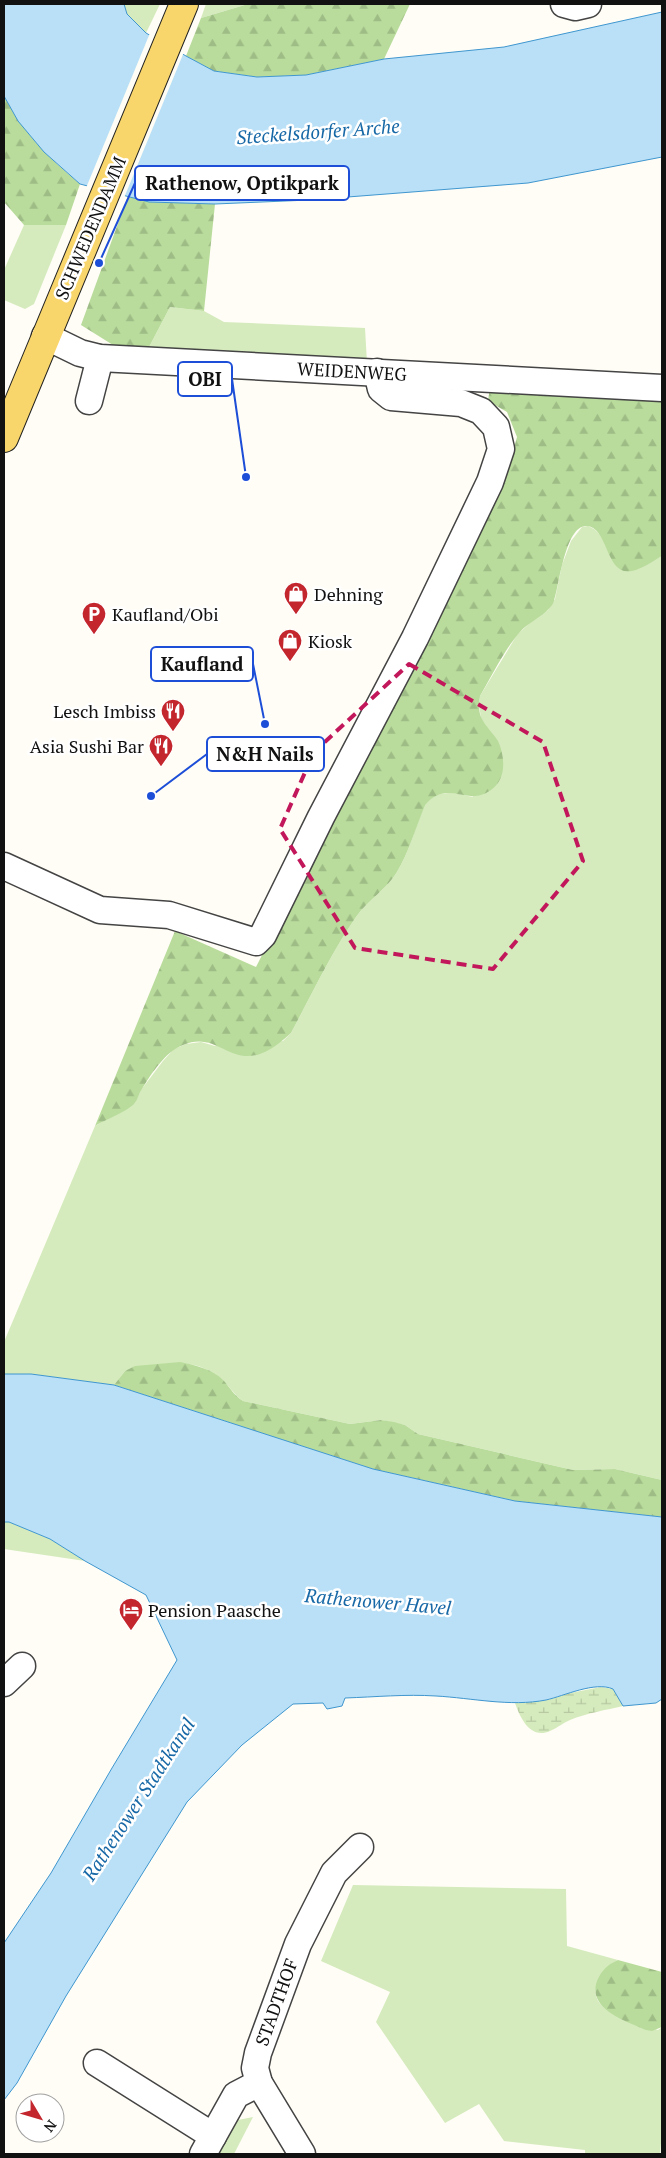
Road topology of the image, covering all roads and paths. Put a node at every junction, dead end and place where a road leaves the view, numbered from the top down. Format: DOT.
graph roads {
  1 [pos="564,4"];
  2 [pos="588,4"];
  3 [pos="181,11"];
  4 [pos="45,336"];
  5 [pos="100,358"];
  6 [pos="377,372"];
  7 [pos="662,388"];
  8 [pos="89,401"];
  9 [pos="4,438"];
  10 [pos="4,866"];
  11 [pos="360,1847"];
  12 [pos="97,2063"];
  13 [pos="259,2084"];
  14 [pos="208,2145"];
  15 [pos="302,2154"];
  1 -- 2 [label="street"];
  3 -- 4 [label="main road, SCHWEDENDAMM"];
  4 -- 5 [label="street, WEIDENWEG"];
  4 -- 9 [label="main road, SCHWEDENDAMM"];
  5 -- 6 [label="street, WEIDENWEG"];
  5 -- 8 [label="street"];
  6 -- 7 [label="street, WEIDENWEG"];
  6 -- 10 [label="street"];
  11 -- 13 [label="street, STADTHOF"];
  12 -- 14 [label="street"];
  13 -- 14 [label="street"];
  13 -- 15 [label="street"];
}
